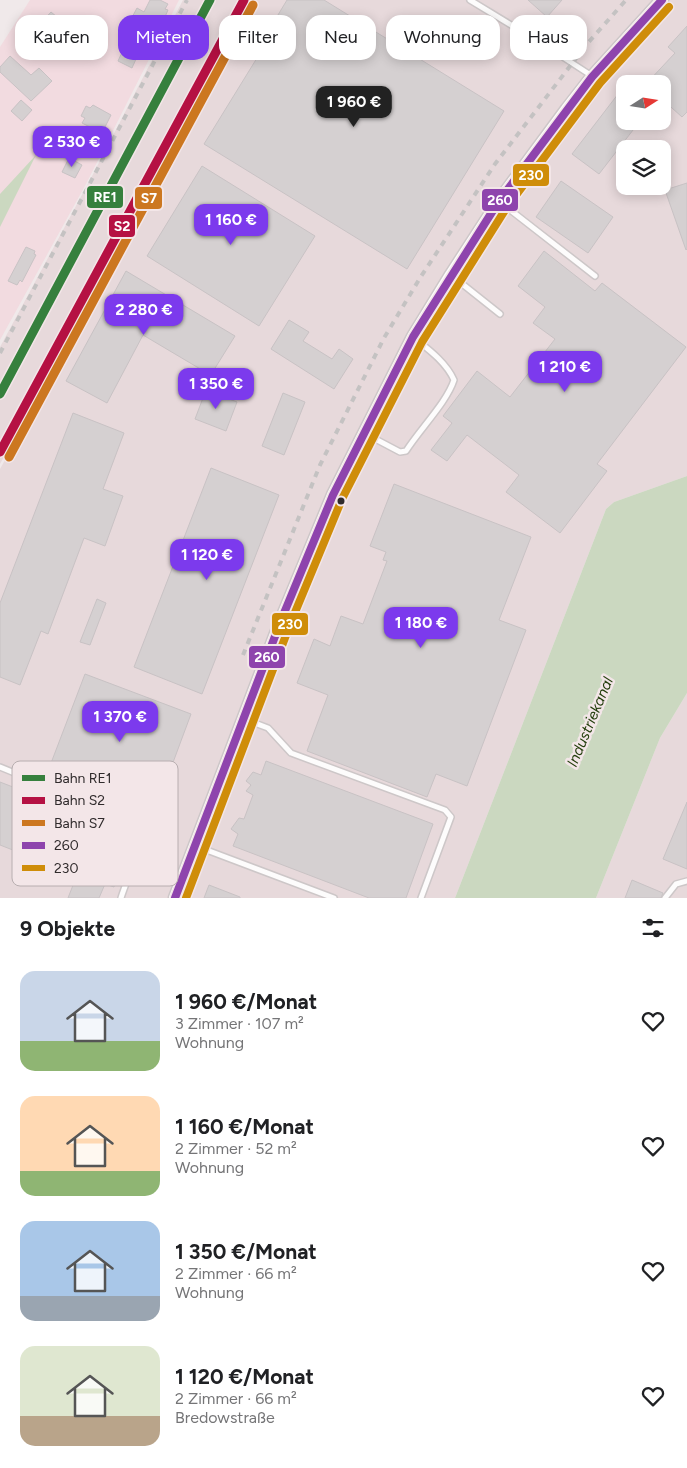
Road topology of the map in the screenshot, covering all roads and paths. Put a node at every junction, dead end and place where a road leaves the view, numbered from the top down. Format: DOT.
graph roads {
  1 [pos="470,0"];
  2 [pos="662,0"];
  3 [pos="592,77"];
  4 [pos="499,201"];
  5 [pos="451,275"];
  6 [pos="595,276"];
  7 [pos="500,314"];
  8 [pos="413,337"];
  9 [pos="363,433"];
  10 [pos="244,719"];
  11 [pos="0,767"];
  12 [pos="12,772"];
  13 [pos="195,846"];
  14 [pos="687,881"];
  15 [pos="125,886"];
  16 [pos="121,898"];
  17 [pos="175,898"];
  18 [pos="334,898"];
  19 [pos="421,898"];
  20 [pos="665,898"];
  1 -- 3 [label="lane"];
  2 -- 3 [label="street"];
  3 -- 4 [label="street"];
  4 -- 5 [label="street"];
  4 -- 6 [label="lane"];
  5 -- 7 [label="lane"];
  5 -- 8 [label="street"];
  8 -- 9 [label="street"];
  8 -- 9 [label="lane"];
  9 -- 10 [label="street"];
  10 -- 13 [label="street"];
  10 -- 19 [label="lane"];
  11 -- 12 [label="lane"];
  13 -- 17 [label="street"];
  13 -- 18 [label="lane"];
  14 -- 20 [label="lane"];
  15 -- 16 [label="lane"];
}
